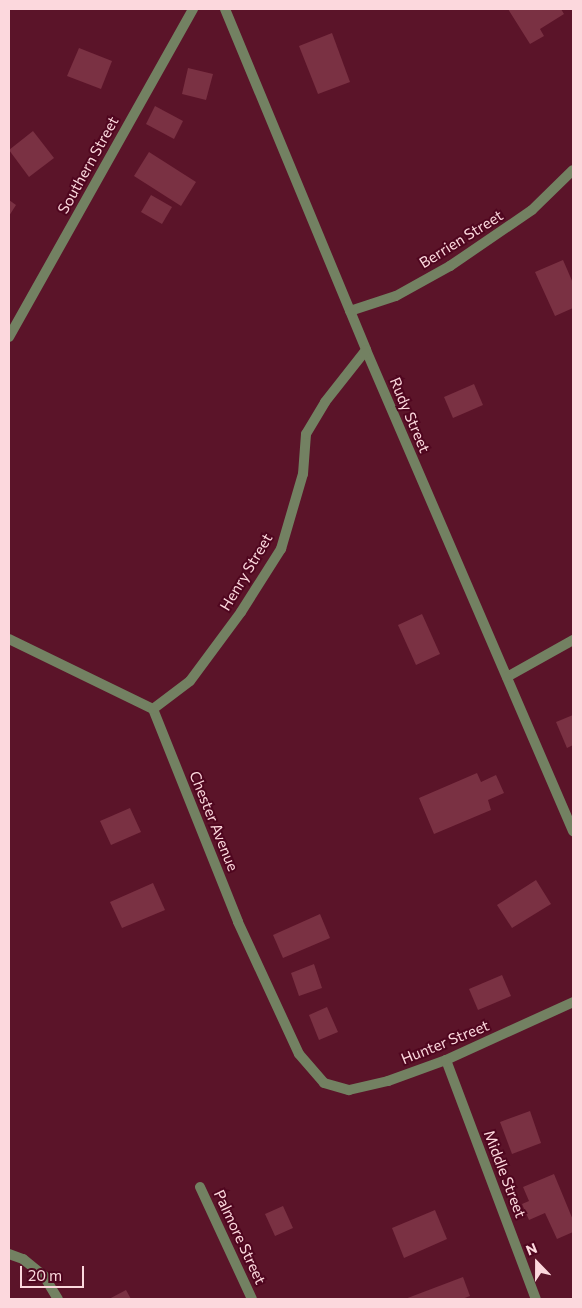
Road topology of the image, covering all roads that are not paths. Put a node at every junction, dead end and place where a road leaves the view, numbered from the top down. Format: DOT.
graph roads {
  1 [pos="193,9"];
  2 [pos="225,9"];
  3 [pos="573,170"];
  4 [pos="350,311"];
  5 [pos="9,337"];
  6 [pos="366,350"];
  7 [pos="9,639"];
  8 [pos="573,640"];
  9 [pos="507,677"];
  10 [pos="153,709"];
  11 [pos="573,831"];
  12 [pos="573,1002"];
  13 [pos="446,1060"];
  14 [pos="324,1083"];
  15 [pos="200,1187"];
  16 [pos="9,1254"];
  17 [pos="58,1299"];
  18 [pos="252,1299"];
  19 [pos="536,1299"];
  1 -- 5 [label="street, Southern Street"];
  2 -- 4 [label="street, Rudy Street"];
  3 -- 4 [label="street, Berrien Street"];
  4 -- 6 [label="street, Rudy Street"];
  6 -- 9 [label="street, Rudy Street"];
  6 -- 10 [label="street, Henry Street"];
  7 -- 10 [label="street"];
  8 -- 9 [label="street"];
  9 -- 11 [label="street, Rudy Street"];
  10 -- 14 [label="street, Chester Avenue"];
  12 -- 13 [label="street, Hunter Street"];
  13 -- 14 [label="street, Hunter Street"];
  13 -- 19 [label="street, Middle Street"];
  15 -- 18 [label="street, Palmore Street"];
  16 -- 17 [label="street"];
}
